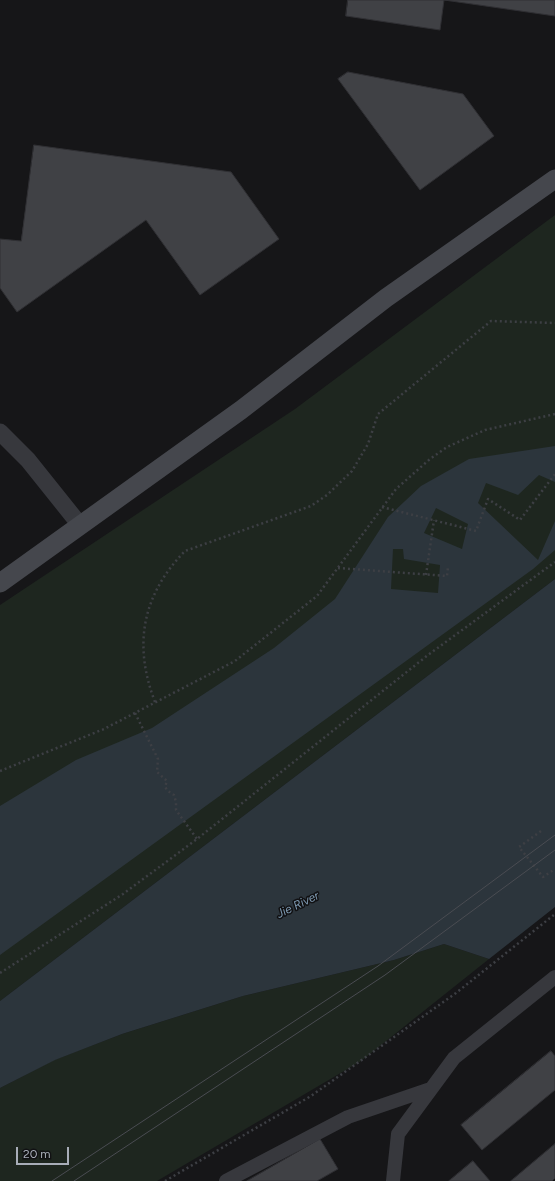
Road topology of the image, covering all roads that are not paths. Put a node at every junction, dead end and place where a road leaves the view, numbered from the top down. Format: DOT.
graph roads {
  1 [pos="555,179"];
  2 [pos="0,432"];
  3 [pos="80,525"];
  4 [pos="0,583"];
  5 [pos="555,977"];
  6 [pos="430,1089"];
  7 [pos="226,1181"];
  8 [pos="393,1181"];
  1 -- 3 [label="main road"];
  2 -- 3 [label="street"];
  3 -- 4 [label="main road"];
  5 -- 6 [label="street"];
  6 -- 7 [label="street"];
  6 -- 8 [label="street"];
}
